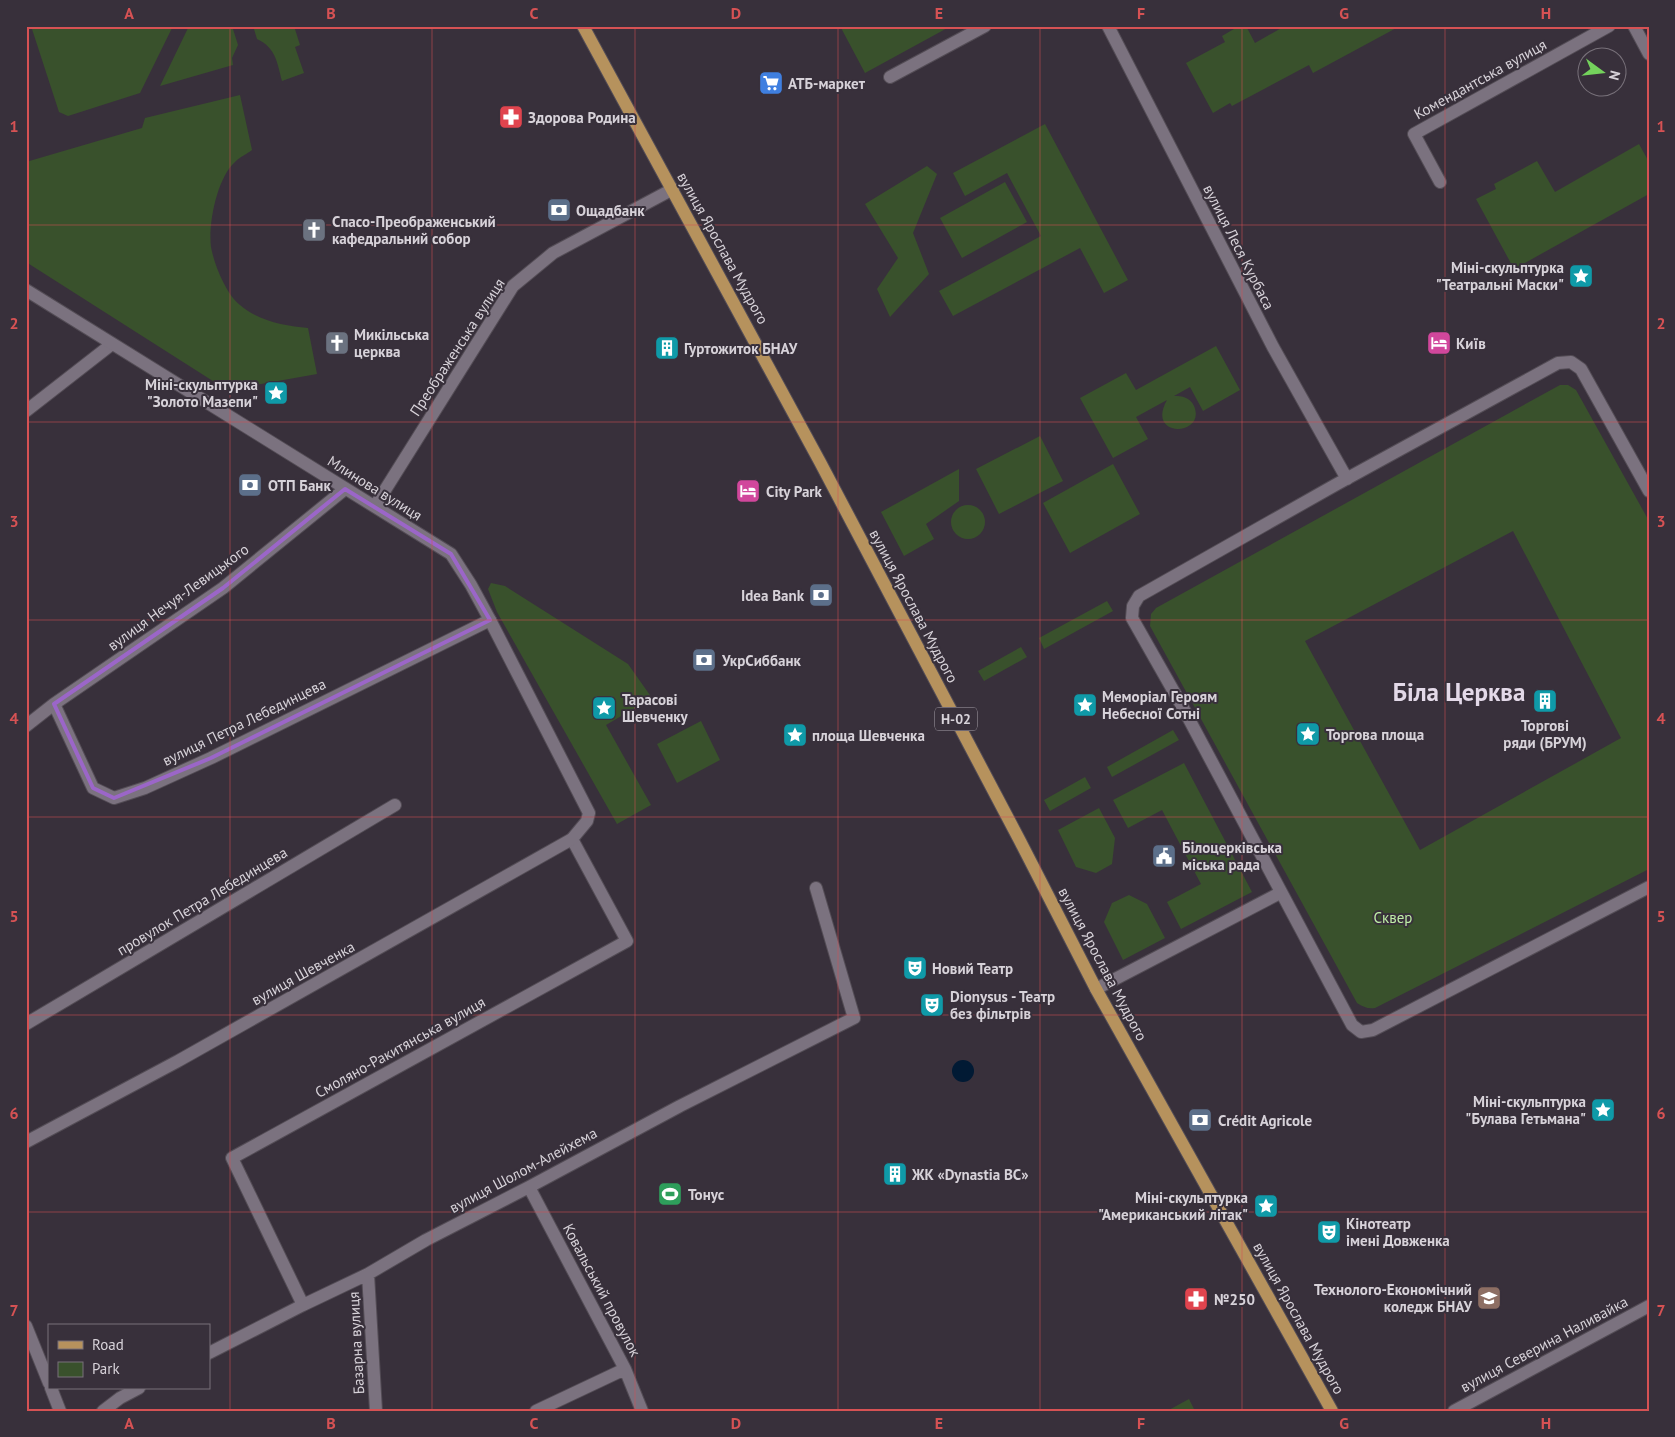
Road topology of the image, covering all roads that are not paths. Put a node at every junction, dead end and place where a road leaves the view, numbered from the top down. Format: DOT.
graph roads {
  1 [pos="583,26"];
  2 [pos="985,26"];
  3 [pos="1108,26"];
  4 [pos="1609,26"];
  5 [pos="1634,26"];
  6 [pos="1649,54"];
  7 [pos="890,77"];
  8 [pos="1440,182"];
  9 [pos="672,189"];
  10 [pos="26,290"];
  11 [pos="112,344"];
  12 [pos="26,411"];
  13 [pos="1347,479"];
  14 [pos="345,489"];
  15 [pos="1649,491"];
  16 [pos="375,506"];
  17 [pos="490,620"];
  18 [pos="54,704"];
  19 [pos="26,726"];
  20 [pos="395,805"];
  21 [pos="587,821"];
  22 [pos="572,839"];
  23 [pos="1649,887"];
  24 [pos="816,888"];
  25 [pos="1280,893"];
  26 [pos="1096,989"];
  27 [pos="26,1024"];
  28 [pos="26,1142"];
  29 [pos="530,1187"];
  30 [pos="368,1274"];
  31 [pos="303,1305"];
  32 [pos="1649,1306"];
  33 [pos="26,1326"];
  34 [pos="210,1352"];
  35 [pos="625,1369"];
  36 [pos="48,1381"];
  37 [pos="52,1390"];
  38 [pos="135,1390"];
  39 [pos="60,1411"];
  40 [pos="103,1411"];
  41 [pos="376,1411"];
  42 [pos="536,1411"];
  43 [pos="642,1411"];
  44 [pos="1332,1411"];
  45 [pos="1454,1411"];
  1 -- 9 [label="main road, вулиця Ярослава Мудрого / Н-02"];
  2 -- 7 [label="street"];
  3 -- 13 [label="street, вулиця Леся Курбаса"];
  4 -- 8 [label="street, Комендантська вулиця"];
  5 -- 6 [label="street"];
  9 -- 16 [label="street, Преображенська вулиця"];
  9 -- 26 [label="main road, вулиця Ярослава Мудрого / Н-02"];
  10 -- 11 [label="street, Млинова вулиця"];
  11 -- 12 [label="street"];
  11 -- 14 [label="street, Млинова вулиця"];
  13 -- 15 [label="street"];
  13 -- 25 [label="street"];
  14 -- 16 [label="street, Млинова вулиця"];
  14 -- 18 [label="street, вулиця Нечуя-Левицького"];
  16 -- 17 [label="street, Млинова вулиця"];
  17 -- 18 [label="street, вулиця Петра Лебединцева"];
  17 -- 21 [label="street, Млинова вулиця"];
  18 -- 19 [label="street, вулиця Нечуя-Левицького"];
  20 -- 27 [label="street, провулок Петра Лебединцева"];
  21 -- 22 [label="street, вулиця Шевченка"];
  22 -- 28 [label="street, вулиця Шевченка"];
  22 -- 31 [label="street, Смоляно-Ракитянська вулиця"];
  23 -- 25 [label="street"];
  24 -- 29 [label="street, вулиця Шолом-Алейхема"];
  25 -- 26 [label="street"];
  26 -- 44 [label="main road, вулиця Ярослава Мудрого / Н-02"];
  29 -- 30 [label="street, вулиця Шолом-Алейхема"];
  29 -- 35 [label="street, Ковальський провулок"];
  30 -- 31 [label="street, вулиця Шолом-Алейхема"];
  30 -- 41 [label="street, Базарна вулиця"];
  31 -- 34 [label="street, вулиця Шолом-Алейхема"];
  32 -- 45 [label="street, вулиця Северина Наливайка"];
  33 -- 36 [label="street"];
  35 -- 42 [label="street"];
  35 -- 43 [label="street, Ковальський провулок"];
  37 -- 39 [label="street"];
  38 -- 40 [label="street"];
}
